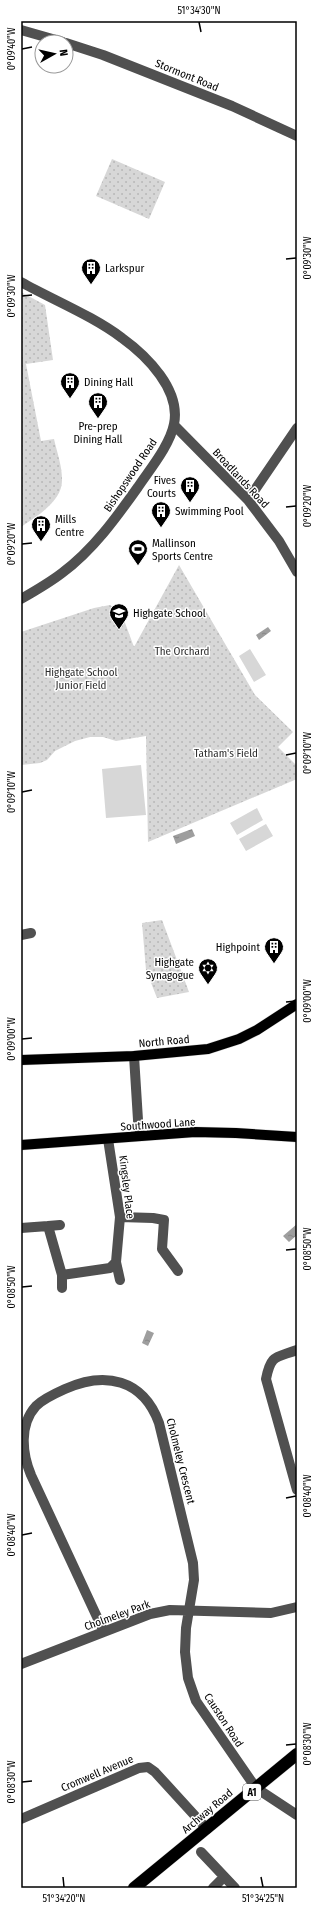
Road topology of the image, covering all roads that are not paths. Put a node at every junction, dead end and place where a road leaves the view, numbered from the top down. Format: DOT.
graph roads {
  1 [pos="21,30"];
  2 [pos="35,34"];
  3 [pos="74,46"];
  4 [pos="297,136"];
  5 [pos="21,282"];
  6 [pos="174,425"];
  7 [pos="297,428"];
  8 [pos="248,500"];
  9 [pos="297,572"];
  10 [pos="21,599"];
  11 [pos="31,933"];
  12 [pos="21,935"];
  13 [pos="297,1004"];
  14 [pos="134,1056"];
  15 [pos="21,1060"];
  16 [pos="139,1136"];
  17 [pos="297,1137"];
  18 [pos="108,1139"];
  19 [pos="21,1145"];
  20 [pos="120,1217"];
  21 [pos="60,1225"];
  22 [pos="48,1226"];
  23 [pos="21,1228"];
  24 [pos="116,1262"];
  25 [pos="178,1271"];
  26 [pos="62,1275"];
  27 [pos="120,1280"];
  28 [pos="62,1288"];
  29 [pos="297,1350"];
  30 [pos="297,1490"];
  31 [pos="297,1608"];
  32 [pos="189,1611"];
  33 [pos="104,1632"];
  34 [pos="21,1664"];
  35 [pos="297,1754"];
  36 [pos="256,1788"];
  37 [pos="297,1815"];
  38 [pos="21,1819"];
  39 [pos="207,1829"];
  40 [pos="201,1852"];
  41 [pos="224,1877"];
  42 [pos="134,1888"];
  43 [pos="212,1888"];
  44 [pos="235,1888"];
  1 -- 2 [label="street"];
  3 -- 4 [label="street, Stormont Road"];
  5 -- 6 [label="street"];
  6 -- 8 [label="street, Broadlands Road"];
  6 -- 10 [label="street, Bishopswood Road"];
  7 -- 8 [label="street"];
  8 -- 9 [label="street, Broadlands Road"];
  11 -- 12 [label="street"];
  13 -- 14 [label="main road, North Road"];
  14 -- 15 [label="main road, North Road"];
  14 -- 16 [label="street"];
  16 -- 17 [label="main road, Southwood Lane"];
  16 -- 18 [label="main road, Southwood Lane"];
  18 -- 19 [label="main road, Southwood Lane"];
  18 -- 20 [label="street, Kingsley Place"];
  20 -- 24 [label="street, Kingsley Place"];
  20 -- 25 [label="street"];
  21 -- 22 [label="street"];
  22 -- 23 [label="street"];
  22 -- 26 [label="street"];
  24 -- 26 [label="street"];
  24 -- 27 [label="street, Kingsley Place"];
  26 -- 28 [label="street"];
  29 -- 30 [label="street"];
  31 -- 32 [label="street, Cholmeley Park"];
  32 -- 33 [label="street, Cholmeley Park"];
  32 -- 33 [label="street, Cholmeley Crescent"];
  32 -- 36 [label="street, Causton Road"];
  33 -- 34 [label="street, Cholmeley Park"];
  35 -- 36 [label="highway, Archway Road / A1"];
  36 -- 37 [label="street"];
  36 -- 39 [label="highway, Archway Road / A1"];
  38 -- 39 [label="street, Cromwell Avenue"];
  39 -- 42 [label="highway, Archway Road / A1"];
  40 -- 41 [label="street"];
  41 -- 43 [label="street"];
  41 -- 44 [label="street"];
}
